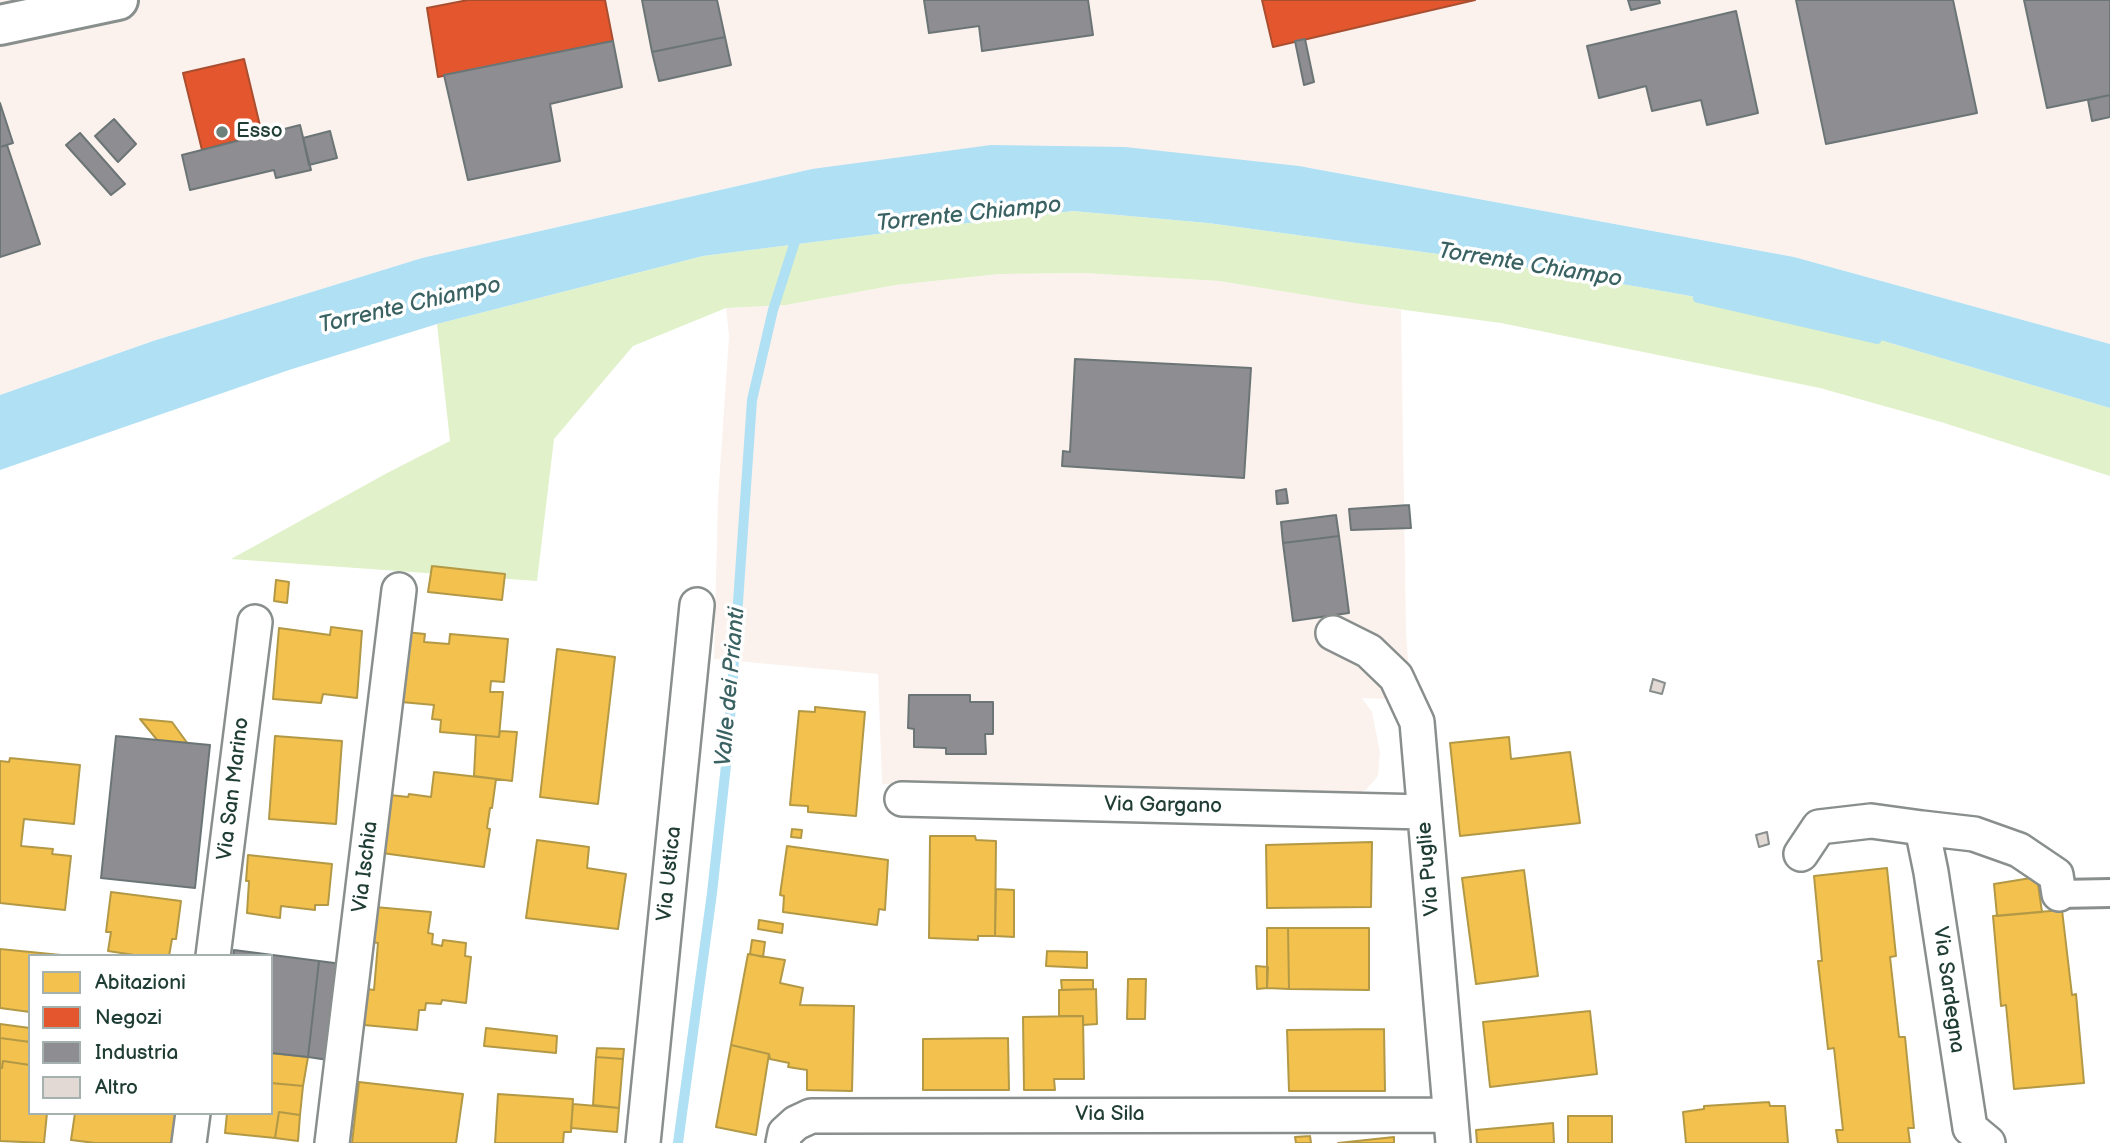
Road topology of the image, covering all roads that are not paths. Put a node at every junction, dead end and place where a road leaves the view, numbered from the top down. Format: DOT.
graph roads {
  1 [pos="118,0"];
  2 [pos="0,24"];
  3 [pos="399,590"];
  4 [pos="697,605"];
  5 [pos="255,622"];
  6 [pos="1333,633"];
  7 [pos="902,799"];
  8 [pos="1424,812"];
  9 [pos="1923,828"];
  10 [pos="1801,854"];
  11 [pos="2110,893"];
  12 [pos="2059,894"];
  13 [pos="213,954"];
  14 [pos="193,1115"];
  15 [pos="1452,1129"];
  16 [pos="189,1143"];
  17 [pos="332,1143"];
  18 [pos="643,1143"];
  19 [pos="783,1143"];
  20 [pos="1987,1143"];
  1 -- 2 [label="main road"];
  3 -- 17 [label="street, Via Ischia"];
  4 -- 18 [label="street, Via Ustica"];
  5 -- 13 [label="street, Via San Marino"];
  6 -- 8 [label="street, Via Puglie"];
  7 -- 8 [label="street, Via Gargano"];
  8 -- 15 [label="street, Via Puglie"];
  9 -- 10 [label="street"];
  9 -- 12 [label="street"];
  9 -- 20 [label="street, Via Sardegna"];
  11 -- 12 [label="street"];
  14 -- 16 [label="street"];
  15 -- 19 [label="street, Via Sila"];
}
